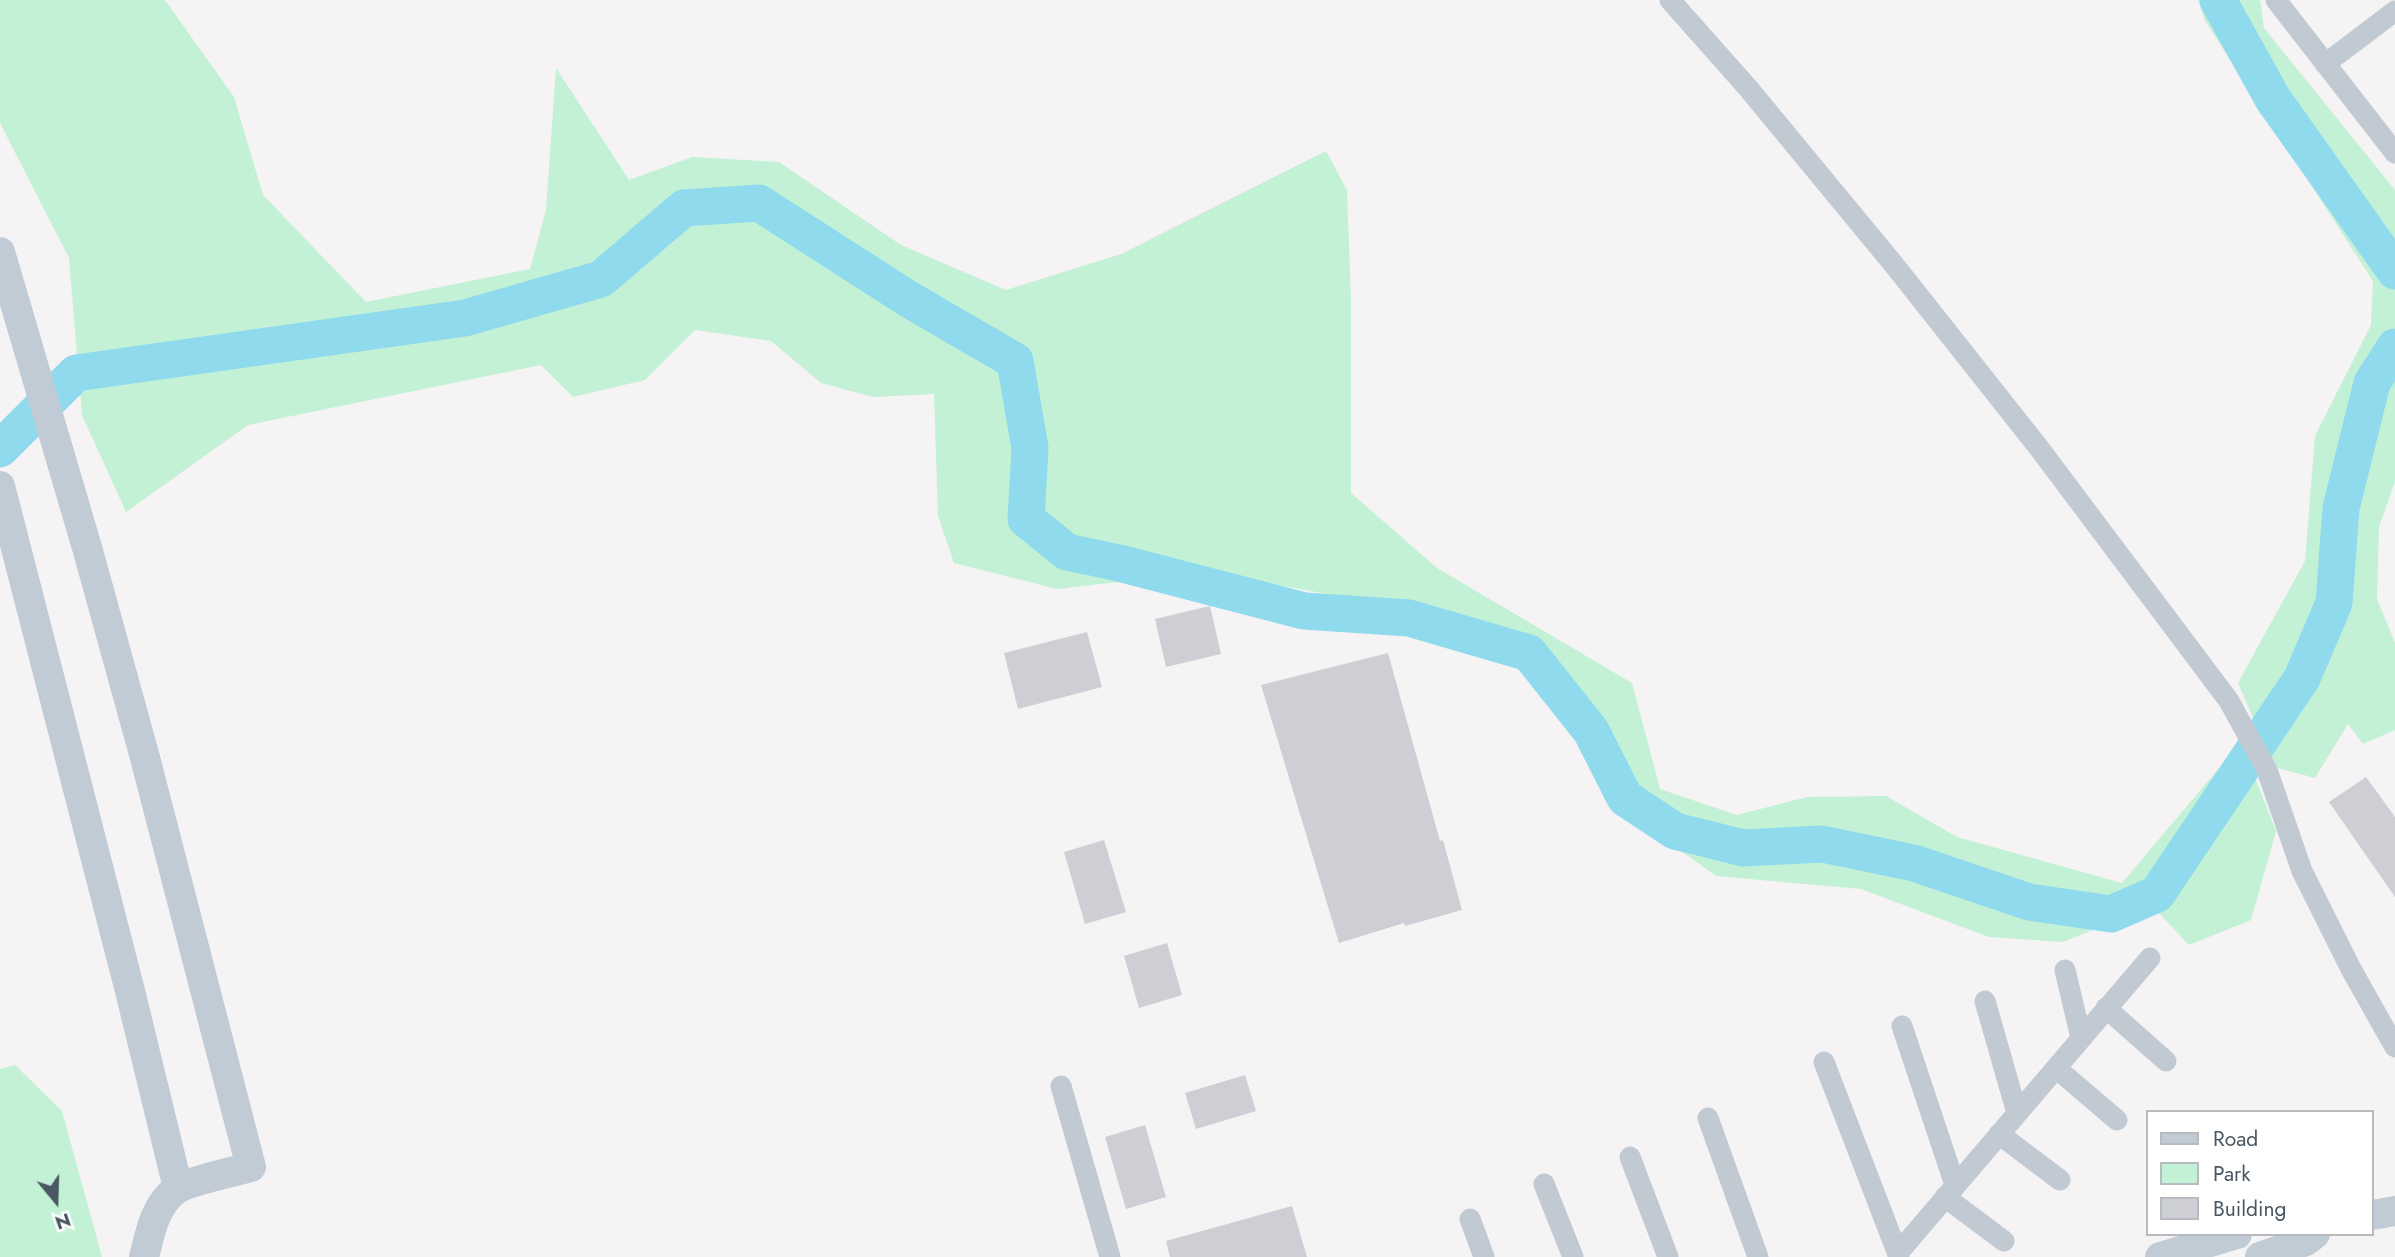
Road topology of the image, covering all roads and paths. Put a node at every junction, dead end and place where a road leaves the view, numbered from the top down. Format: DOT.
graph roads {
  1 [pos="1670,0"];
  2 [pos="2276,0"];
  3 [pos="2395,11"];
  4 [pos="2325,64"];
  5 [pos="2391,139"];
  6 [pos="0,252"];
  7 [pos="0,486"];
  8 [pos="2150,958"];
  9 [pos="2065,970"];
  10 [pos="1985,1001"];
  11 [pos="2106,1008"];
  12 [pos="1902,1026"];
  13 [pos="2081,1038"];
  14 [pos="2395,1047"];
  15 [pos="2166,1061"];
  16 [pos="1824,1062"];
  17 [pos="2056,1068"];
  18 [pos="1061,1086"];
  19 [pos="2017,1113"];
  20 [pos="1708,1118"];
  21 [pos="2118,1120"];
  22 [pos="2000,1134"];
  23 [pos="1630,1157"];
  24 [pos="2060,1180"];
  25 [pos="1544,1184"];
  26 [pos="178,1188"];
  27 [pos="1950,1191"];
  28 [pos="2395,1211"];
  29 [pos="2374,1215"];
  30 [pos="1469,1219"];
  31 [pos="2230,1236"];
  32 [pos="2312,1236"];
  33 [pos="2004,1241"];
  34 [pos="1898,1255"];
  35 [pos="2270,1256"];
  36 [pos="144,1257"];
  37 [pos="1110,1257"];
  38 [pos="1484,1257"];
  39 [pos="1573,1257"];
  40 [pos="1668,1257"];
  41 [pos="1758,1257"];
  42 [pos="2160,1257"];
  1 -- 14 [label="street"];
  2 -- 4 [label="street"];
  3 -- 4 [label="street"];
  4 -- 5 [label="street"];
  6 -- 26 [label="main road"];
  7 -- 26 [label="main road"];
  8 -- 11 [label="street"];
  9 -- 13 [label="street"];
  10 -- 19 [label="street"];
  11 -- 13 [label="street"];
  11 -- 15 [label="street"];
  12 -- 27 [label="street"];
  13 -- 17 [label="street"];
  16 -- 34 [label="street"];
  17 -- 19 [label="street"];
  17 -- 21 [label="street"];
  18 -- 37 [label="street"];
  19 -- 22 [label="street"];
  20 -- 41 [label="street"];
  22 -- 24 [label="street"];
  22 -- 27 [label="street"];
  23 -- 40 [label="street"];
  25 -- 39 [label="street"];
  26 -- 36 [label="main road"];
  27 -- 33 [label="street"];
  27 -- 34 [label="street"];
  28 -- 29 [label="main road"];
  30 -- 38 [label="street"];
  31 -- 42 [label="main road"];
  32 -- 35 [label="main road"];
}
